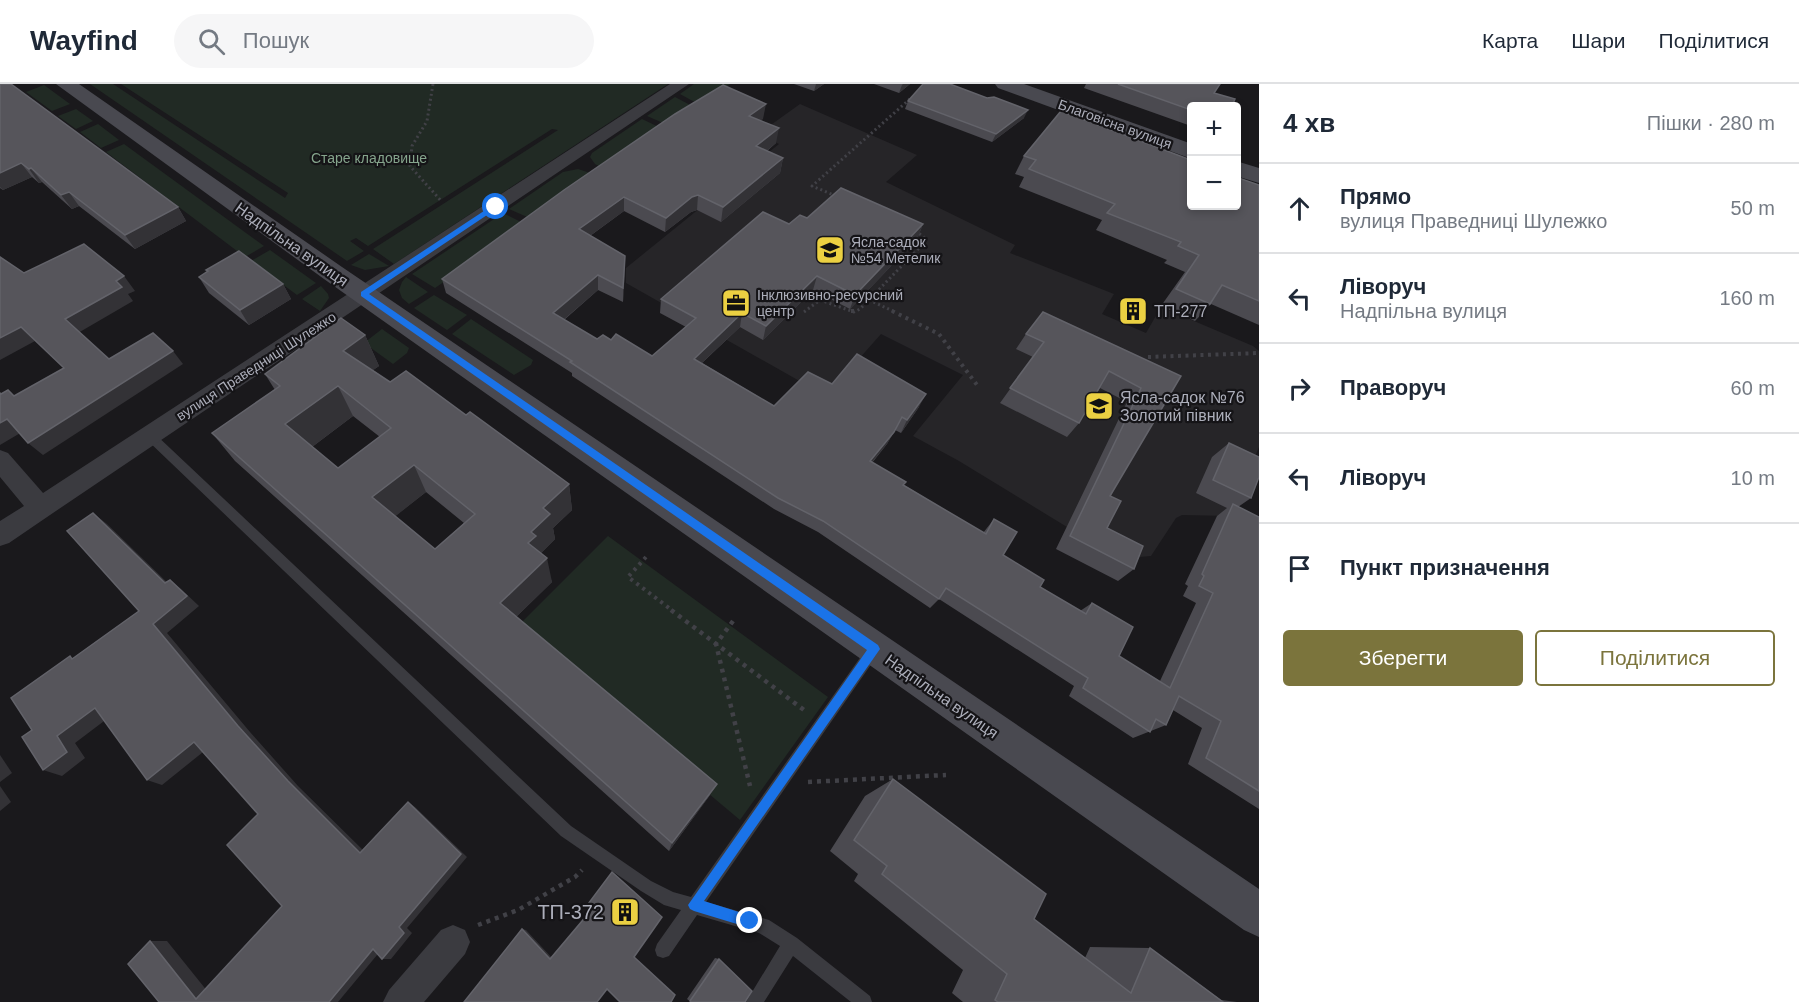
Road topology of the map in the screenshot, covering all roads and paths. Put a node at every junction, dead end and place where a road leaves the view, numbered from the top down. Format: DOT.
graph roads {
  1 [pos="66,84"];
  2 [pos="433,84"];
  3 [pos="681,84"];
  4 [pos="1005,84"];
  5 [pos="918,92"];
  6 [pos="1187,151"];
  7 [pos="1241,170"];
  8 [pos="1259,176"];
  9 [pos="844,200"];
  10 [pos="442,202"];
  11 [pos="909,229"];
  12 [pos="883,272"];
  13 [pos="892,276"];
  14 [pos="364,294"];
  15 [pos="869,300"];
  16 [pos="804,312"];
  17 [pos="1259,353"];
  18 [pos="1148,357"];
  19 [pos="977,385"];
  20 [pos="150,436"];
  21 [pos="0,460"];
  22 [pos="41,508"];
  23 [pos="0,535"];
  24 [pos="646,557"];
  25 [pos="733,621"];
  26 [pos="716,644"];
  27 [pos="874,649"];
  28 [pos="821,723"];
  29 [pos="946,775"];
  30 [pos="780,783"];
  31 [pos="757,816"];
  32 [pos="595,852"];
  33 [pos="694,905"];
  34 [pos="1259,915"];
  35 [pos="453,942"];
  36 [pos="790,944"];
  37 [pos="663,950"];
  38 [pos="401,1002"];
  39 [pos="754,1002"];
  40 [pos="864,1002"];
  1 -- 14 [label="main road, Надпільна вулиця"];
  2 -- 10 [label="path"];
  3 -- 14 [label="street, вулиця Праведниці Шулежко"];
  4 -- 6 [label="main road, Благовісна вулиця"];
  5 -- 9 [label="path"];
  7 -- 8 [label="main road"];
  11 -- 13 [label="path"];
  12 -- 13 [label="path"];
  13 -- 15 [label="path"];
  14 -- 20 [label="street, вулиця Праведниці Шулежко"];
  14 -- 27 [label="main road, Надпільна вулиця"];
  15 -- 16 [label="path"];
  15 -- 19 [label="path"];
  17 -- 18 [label="path"];
  20 -- 22 [label="street, вулиця Праведниці Шулежко"];
  20 -- 32 [label="lane"];
  21 -- 22 [label="street"];
  22 -- 23 [label="street, вулиця Праведниці Шулежко"];
  24 -- 26 [label="path"];
  25 -- 26 [label="path"];
  26 -- 28 [label="path"];
  26 -- 31 [label="path"];
  27 -- 28 [label="lane"];
  27 -- 34 [label="main road, Надпільна вулиця"];
  28 -- 30 [label="lane"];
  29 -- 30 [label="path"];
  30 -- 31 [label="lane"];
  31 -- 33 [label="lane"];
  32 -- 33 [label="lane"];
  32 -- 35 [label="path"];
  33 -- 36 [label="lane"];
  33 -- 37 [label="lane"];
  35 -- 38 [label="street"];
  36 -- 39 [label="lane"];
  36 -- 40 [label="lane"];
}
